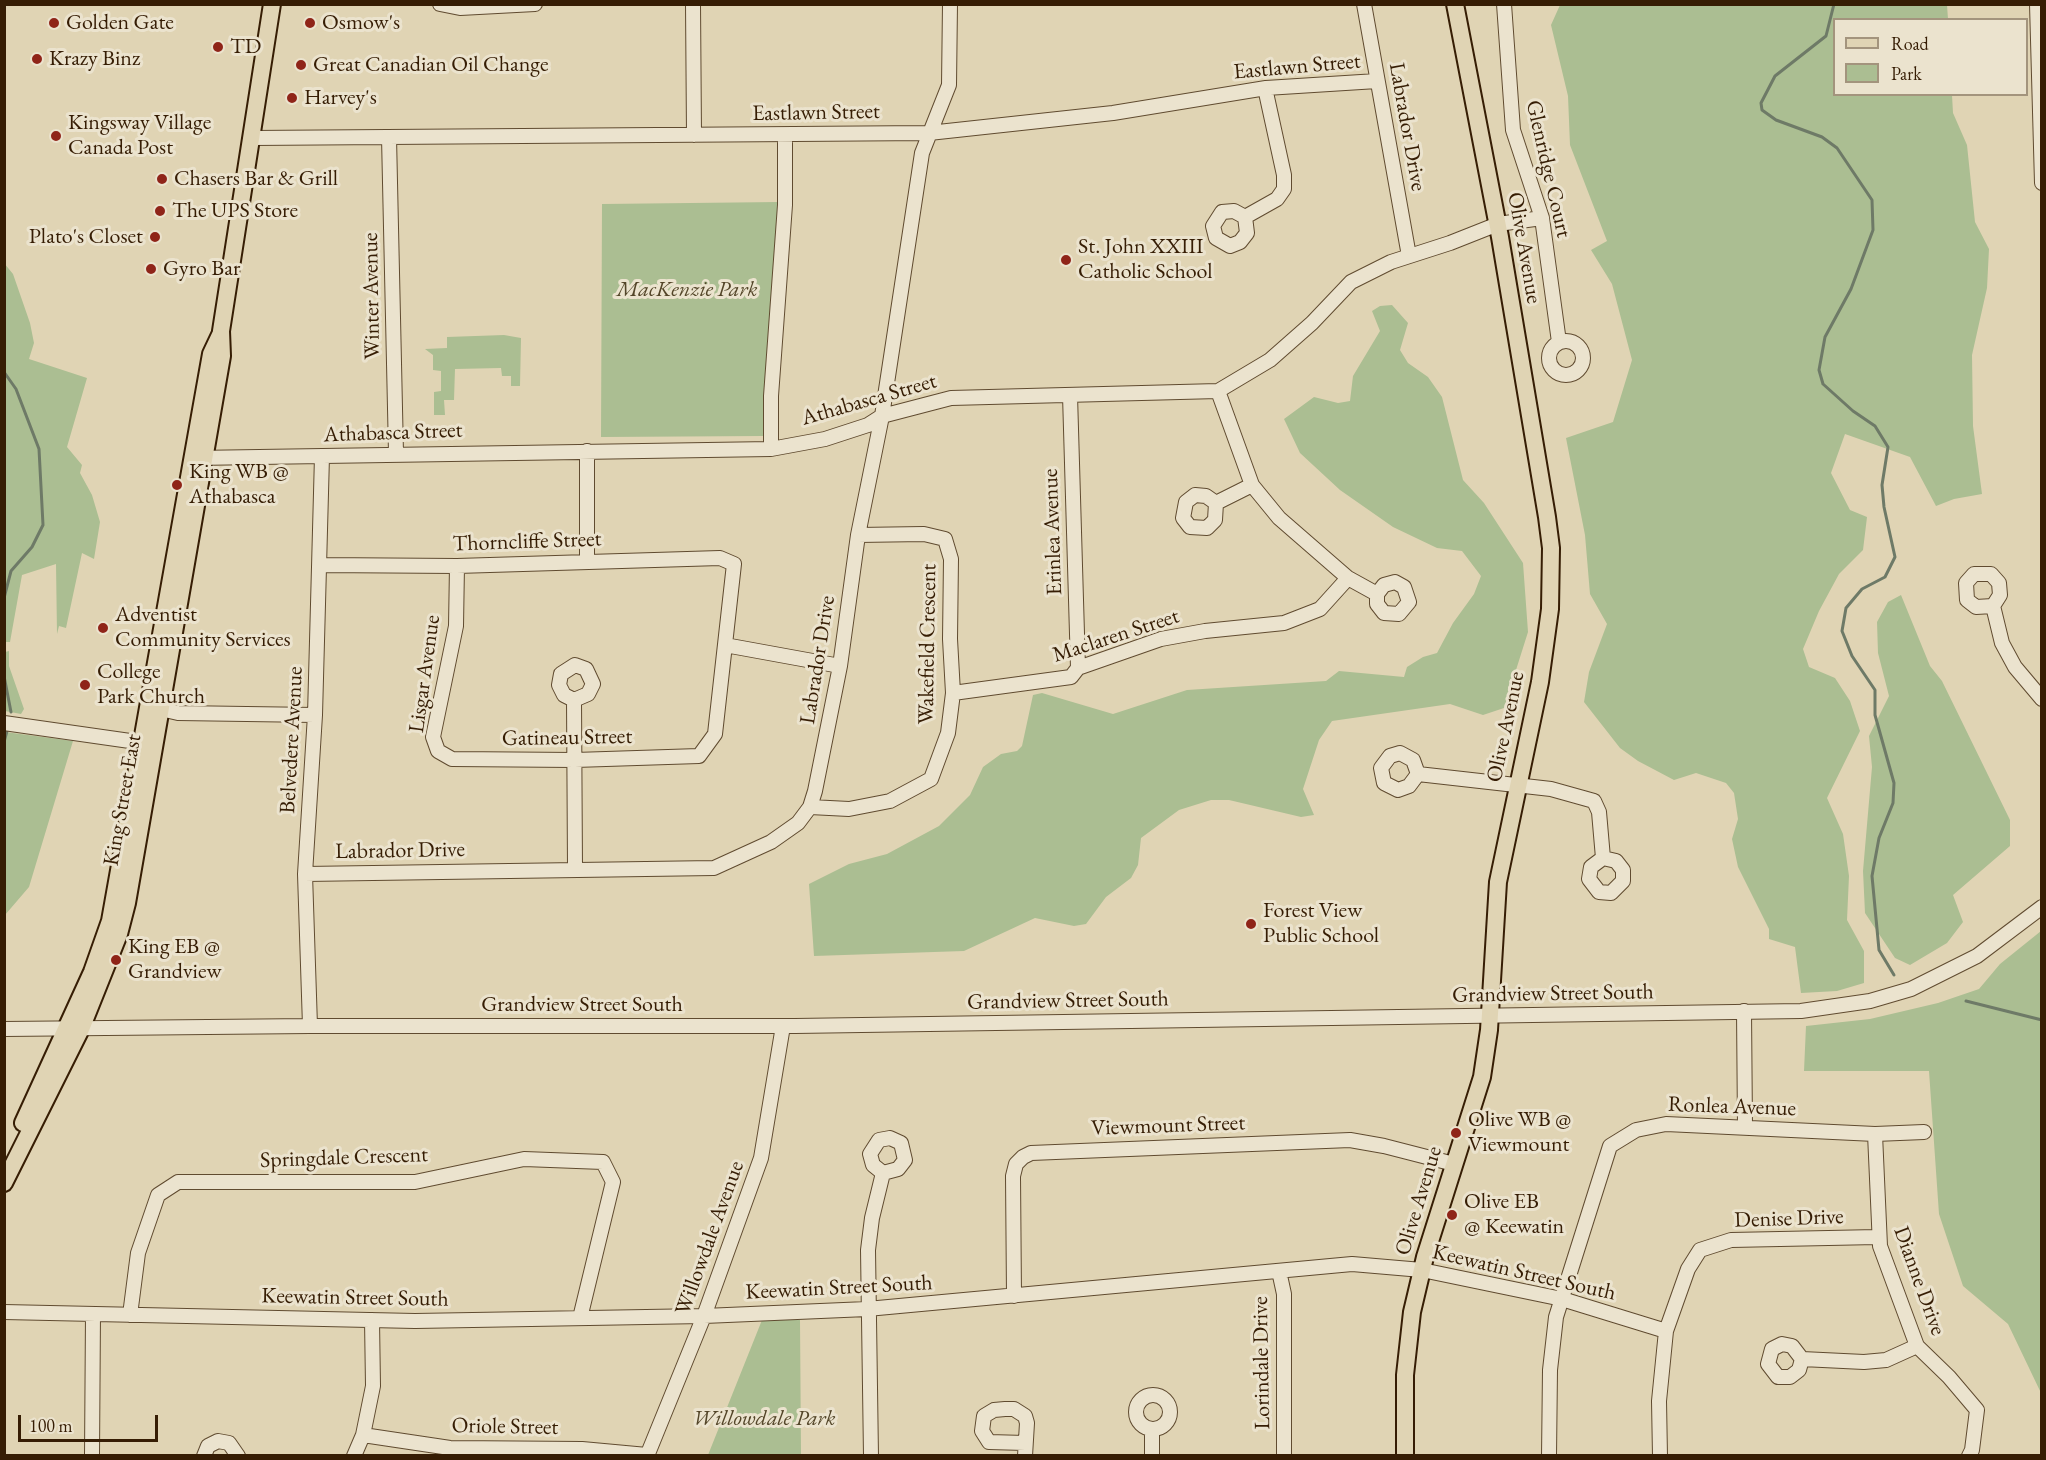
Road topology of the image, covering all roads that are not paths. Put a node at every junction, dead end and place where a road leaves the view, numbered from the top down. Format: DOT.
graph roads {
  1 [pos="272,4"];
  2 [pos="440,4"];
  3 [pos="535,4"];
  4 [pos="693,4"];
  5 [pos="950,4"];
  6 [pos="1364,4"];
  7 [pos="1455,4"];
  8 [pos="1504,4"];
  9 [pos="2037,4"];
  10 [pos="1377,81"];
  11 [pos="1265,88"];
  12 [pos="929,133"];
  13 [pos="694,135"];
  14 [pos="785,135"];
  15 [pos="389,137"];
  16 [pos="252,138"];
  17 [pos="2042,183"];
  18 [pos="1245,217"];
  19 [pos="1542,218"];
  20 [pos="1498,224"];
  21 [pos="1409,256"];
  22 [pos="1559,342"];
  23 [pos="1218,391"];
  24 [pos="1070,395"];
  25 [pos="882,416"];
  26 [pos="771,449"];
  27 [pos="587,451"];
  28 [pos="396,453"];
  29 [pos="321,456"];
  30 [pos="199,458"];
  31 [pos="1252,485"];
  32 [pos="1216,503"];
  33 [pos="858,535"];
  34 [pos="587,560"];
  35 [pos="320,566"];
  36 [pos="457,566"];
  37 [pos="1348,578"];
  38 [pos="1377,594"];
  39 [pos="1993,606"];
  40 [pos="725,645"];
  41 [pos="840,666"];
  42 [pos="1078,668"];
  43 [pos="953,693"];
  44 [pos="2042,699"];
  45 [pos="574,700"];
  46 [pos="156,708"];
  47 [pos="315,715"];
  48 [pos="4,723"];
  49 [pos="150,744"];
  50 [pos="438,751"];
  51 [pos="575,760"];
  52 [pos="1418,774"];
  53 [pos="1517,785"];
  54 [pos="810,807"];
  55 [pos="1603,858"];
  56 [pos="575,868"];
  57 [pos="305,874"];
  58 [pos="2042,907"];
  59 [pos="1744,1011"];
  60 [pos="1490,1016"];
  61 [pos="310,1026"];
  62 [pos="783,1026"];
  63 [pos="4,1029"];
  64 [pos="74,1029"];
  65 [pos="1745,1127"];
  66 [pos="1924,1132"];
  67 [pos="1875,1134"];
  68 [pos="4,1159"];
  69 [pos="1454,1164"];
  70 [pos="883,1173"];
  71 [pos="4,1183"];
  72 [pos="1877,1237"];
  73 [pos="1422,1270"];
  74 [pos="1279,1271"];
  75 [pos="1014,1296"];
  76 [pos="1562,1299"];
  77 [pos="867,1309"];
  78 [pos="4,1312"];
  79 [pos="93,1314"];
  80 [pos="130,1315"];
  81 [pos="704,1316"];
  82 [pos="580,1318"];
  83 [pos="372,1320"];
  84 [pos="1666,1331"];
  85 [pos="1917,1346"];
  86 [pos="1802,1359"];
  87 [pos="1152,1430"];
  88 [pos="363,1435"];
  89 [pos="92,1455"];
  90 [pos="204,1455"];
  91 [pos="238,1455"];
  92 [pos="354,1455"];
  93 [pos="647,1455"];
  94 [pos="871,1455"];
  95 [pos="1152,1455"];
  96 [pos="1284,1455"];
  97 [pos="1405,1455"];
  98 [pos="1549,1455"];
  99 [pos="1660,1455"];
  100 [pos="1969,1455"];
  1 -- 16 [label="main road, King Street East"];
  2 -- 3 [label="street"];
  4 -- 13 [label="street"];
  5 -- 12 [label="street, Labrador Drive"];
  6 -- 10 [label="street, Labrador Drive"];
  7 -- 20 [label="main road, Olive Avenue"];
  8 -- 19 [label="street, Glenridge Court"];
  9 -- 17 [label="street"];
  10 -- 11 [label="street, Eastlawn Street"];
  10 -- 21 [label="street, Labrador Drive"];
  11 -- 12 [label="street, Eastlawn Street"];
  11 -- 18 [label="street"];
  12 -- 14 [label="street, Eastlawn Street"];
  12 -- 25 [label="street, Labrador Drive"];
  13 -- 14 [label="street, Eastlawn Street"];
  13 -- 15 [label="street, Eastlawn Street"];
  14 -- 26 [label="street"];
  15 -- 16 [label="street, Eastlawn Street"];
  15 -- 28 [label="street, Winter Avenue"];
  16 -- 30 [label="main road, King Street East"];
  19 -- 20 [label="street, Athabasca Street"];
  19 -- 22 [label="street, Glenridge Court"];
  20 -- 21 [label="street, Athabasca Street"];
  20 -- 53 [label="main road, Olive Avenue"];
  21 -- 23 [label="street, Athabasca Street"];
  23 -- 24 [label="street, Athabasca Street"];
  23 -- 31 [label="street"];
  24 -- 25 [label="street, Athabasca Street"];
  24 -- 42 [label="street, Erinlea Avenue"];
  25 -- 26 [label="street, Athabasca Street"];
  25 -- 33 [label="street, Labrador Drive"];
  26 -- 27 [label="street, Athabasca Street"];
  27 -- 28 [label="street, Athabasca Street"];
  27 -- 34 [label="street"];
  28 -- 29 [label="street, Athabasca Street"];
  29 -- 30 [label="street, Athabasca Street"];
  29 -- 35 [label="street, Belvedere Avenue"];
  30 -- 46 [label="main road, King Street East"];
  31 -- 32 [label="street"];
  31 -- 37 [label="street"];
  33 -- 41 [label="street, Labrador Drive"];
  33 -- 43 [label="street, Wakefield Crescent"];
  34 -- 36 [label="street, Thorncliffe Street"];
  34 -- 40 [label="street, Thorncliffe Street"];
  35 -- 36 [label="street, Thorncliffe Street"];
  35 -- 47 [label="street, Belvedere Avenue"];
  36 -- 50 [label="street, Lisgar Avenue"];
  37 -- 38 [label="street"];
  37 -- 42 [label="street, Maclaren Street"];
  39 -- 44 [label="street"];
  40 -- 41 [label="street"];
  40 -- 51 [label="street, Gatineau Street"];
  41 -- 54 [label="street, Labrador Drive"];
  42 -- 43 [label="street, Maclaren Street"];
  43 -- 54 [label="street, Wakefield Crescent"];
  45 -- 51 [label="street"];
  46 -- 47 [label="street"];
  46 -- 49 [label="main road, King Street East"];
  47 -- 57 [label="street, Belvedere Avenue"];
  48 -- 49 [label="street"];
  49 -- 64 [label="main road, King Street East"];
  50 -- 51 [label="street, Gatineau Street"];
  51 -- 56 [label="street"];
  52 -- 53 [label="street"];
  53 -- 55 [label="street"];
  53 -- 60 [label="main road, Olive Avenue"];
  54 -- 56 [label="street, Labrador Drive"];
  56 -- 57 [label="street, Labrador Drive"];
  57 -- 61 [label="street, Belvedere Avenue"];
  58 -- 59 [label="street, Grandview Street South"];
  59 -- 60 [label="street, Grandview Street South"];
  59 -- 65 [label="street"];
  60 -- 62 [label="street, Grandview Street South"];
  60 -- 69 [label="main road, Olive Avenue"];
  61 -- 62 [label="street, Grandview Street South"];
  61 -- 64 [label="street, Grandview Street South"];
  62 -- 81 [label="street, Willowdale Avenue"];
  63 -- 64 [label="street, Grandview Street South"];
  64 -- 68 [label="main road, King Street East"];
  64 -- 71 [label="main road, King Street East"];
  65 -- 67 [label="street, Ronlea Avenue"];
  65 -- 76 [label="street, Ronlea Avenue"];
  66 -- 67 [label="street, Ronlea Avenue"];
  67 -- 72 [label="street, Dianne Drive"];
  69 -- 73 [label="main road, Olive Avenue"];
  69 -- 75 [label="street, Viewmount Street"];
  70 -- 77 [label="street"];
  72 -- 84 [label="street, Denise Drive"];
  72 -- 85 [label="street, Dianne Drive"];
  73 -- 74 [label="street, Keewatin Street South"];
  73 -- 76 [label="street, Keewatin Street South"];
  73 -- 97 [label="main road, Olive Avenue"];
  74 -- 75 [label="street, Keewatin Street South"];
  74 -- 96 [label="street, Lorindale Drive"];
  75 -- 77 [label="street, Keewatin Street South"];
  76 -- 84 [label="street, Keewatin Street South"];
  76 -- 98 [label="street, Ronlea Avenue"];
  77 -- 81 [label="street, Keewatin Street South"];
  77 -- 94 [label="street"];
  78 -- 79 [label="street, Keewatin Street South"];
  79 -- 80 [label="street, Keewatin Street South"];
  79 -- 89 [label="street"];
  80 -- 82 [label="street, Springdale Crescent"];
  80 -- 83 [label="street, Keewatin Street South"];
  81 -- 82 [label="street, Keewatin Street South"];
  81 -- 93 [label="street, Willowdale Avenue"];
  82 -- 83 [label="street, Keewatin Street South"];
  83 -- 88 [label="street"];
  84 -- 99 [label="street, Denise Drive"];
  85 -- 86 [label="street"];
  85 -- 100 [label="street, Dianne Drive"];
  87 -- 95 [label="street"];
  88 -- 92 [label="street"];
  88 -- 93 [label="street, Oriole Street"];
  90 -- 91 [label="street"];
}
